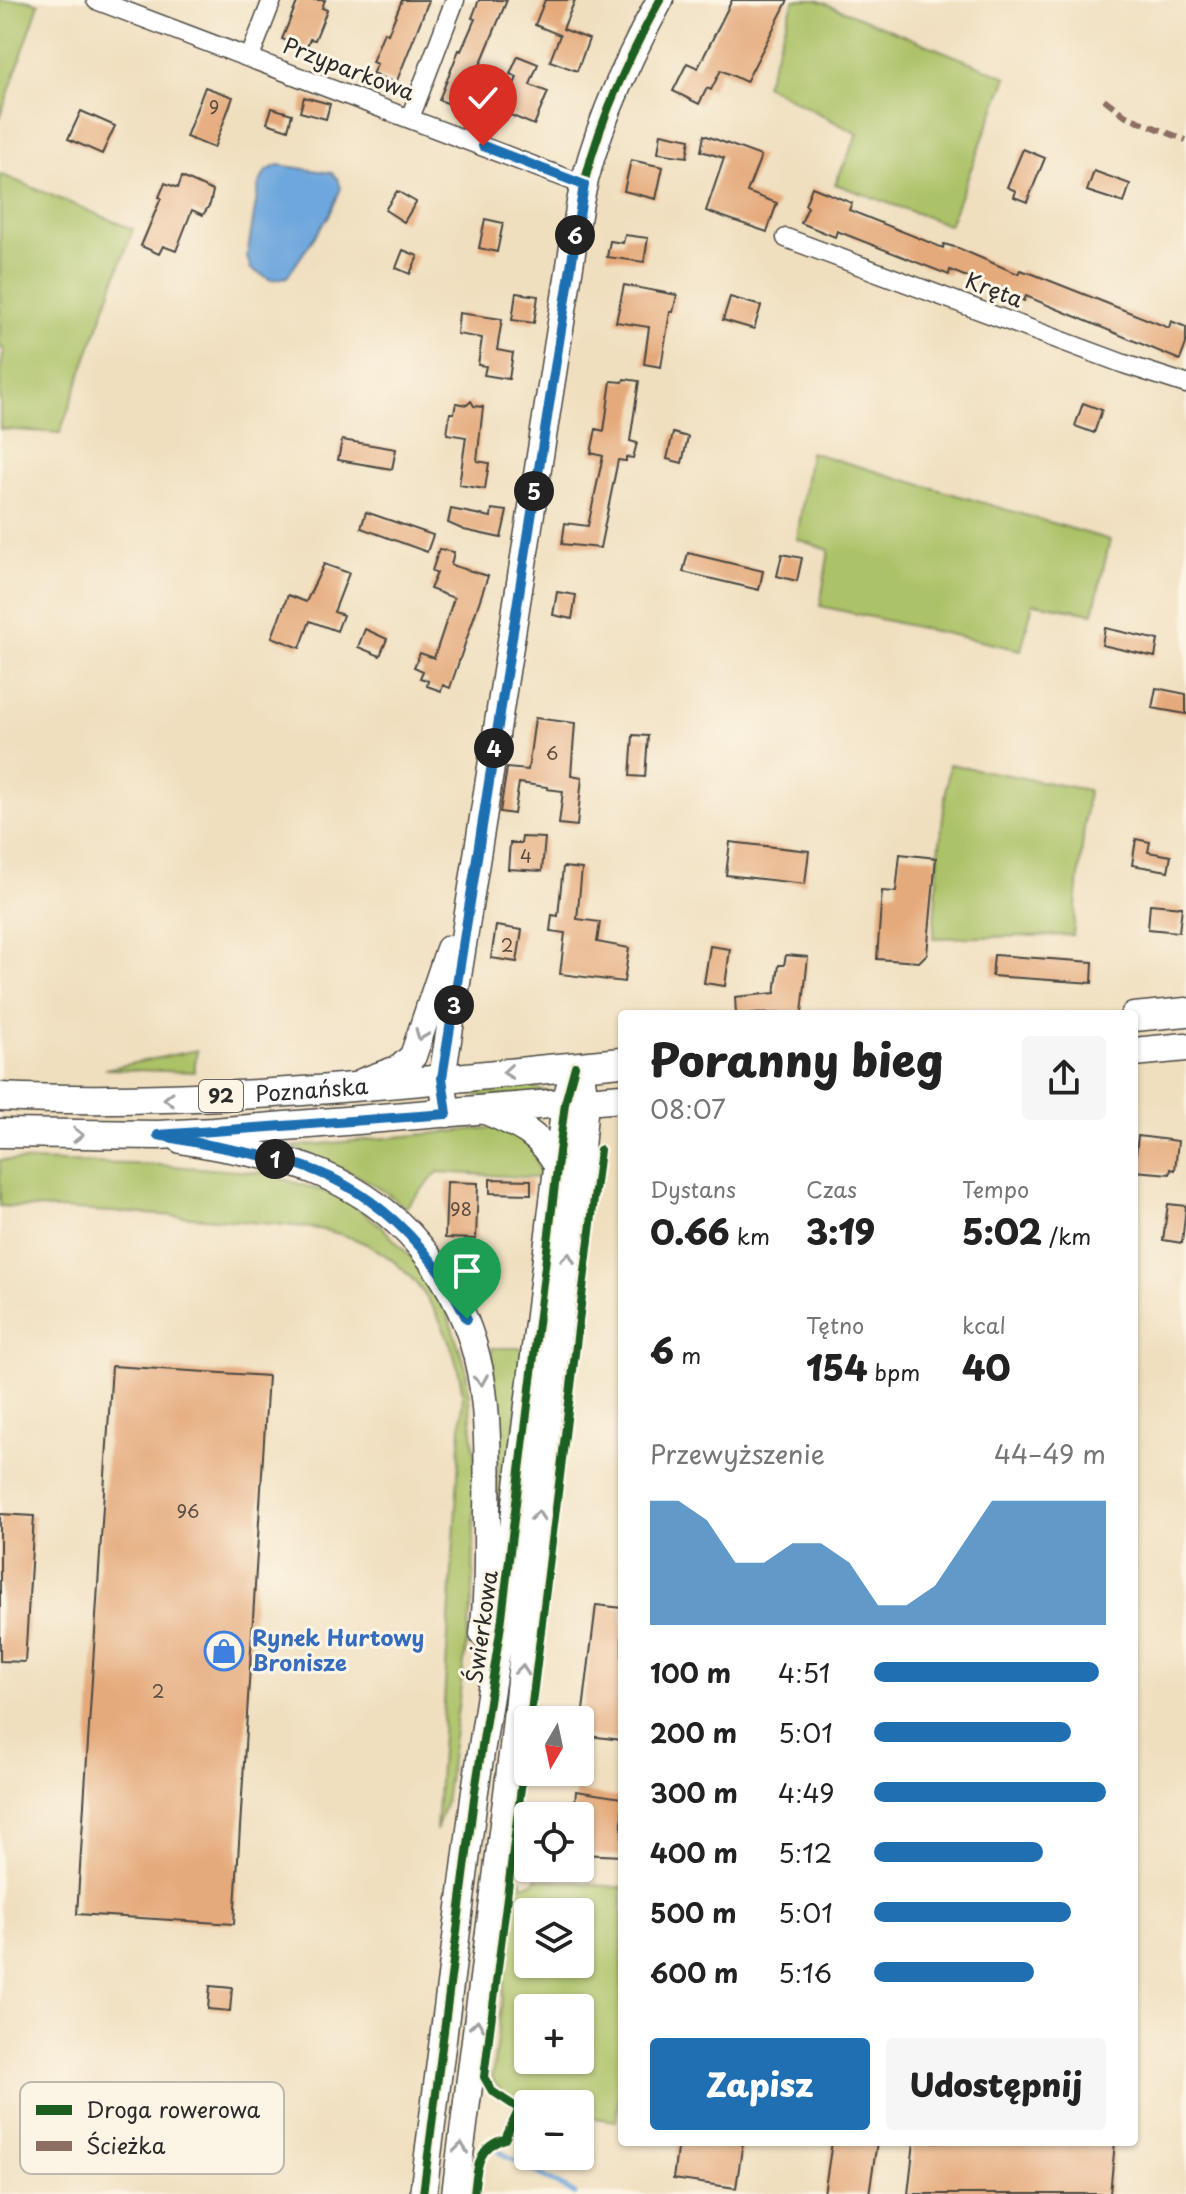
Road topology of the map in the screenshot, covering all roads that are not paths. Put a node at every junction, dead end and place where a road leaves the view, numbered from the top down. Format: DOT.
graph roads {
  1 [pos="96,0"];
  2 [pos="272,0"];
  3 [pos="455,0"];
  4 [pos="660,0"];
  5 [pos="250,57"];
  6 [pos="410,118"];
  7 [pos="584,185"];
  8 [pos="786,238"];
  9 [pos="1186,384"];
  10 [pos="477,853"];
  11 [pos="1186,1012"];
  12 [pos="1138,1017"];
  13 [pos="1186,1047"];
  14 [pos="1138,1052"];
  15 [pos="618,1062"];
  16 [pos="575,1066"];
  17 [pos="442,1078"];
  18 [pos="348,1087"];
  19 [pos="0,1097"];
  20 [pos="618,1098"];
  21 [pos="575,1102"];
  22 [pos="483,1110"];
  23 [pos="447,1114"];
  24 [pos="0,1133"];
  25 [pos="158,1135"];
  26 [pos="558,1167"];
  27 [pos="475,1791"];
  28 [pos="423,2194"];
  29 [pos="455,2194"];
  1 -- 5 [label="street, Przyparkowa"];
  2 -- 5 [label="street"];
  3 -- 6 [label="street"];
  4 -- 7 [label="street"];
  5 -- 6 [label="street, Przyparkowa"];
  6 -- 7 [label="street, Przyparkowa"];
  7 -- 10 [label="street"];
  8 -- 9 [label="street, Kręta"];
  10 -- 17 [label="street"];
  10 -- 18 [label="street, one-way"];
  11 -- 12 [label="main road"];
  13 -- 14 [label="main road"];
  15 -- 16 [label="main road, Poznańska / 92"];
  16 -- 17 [label="main road, Poznańska / 92, one-way"];
  16 -- 21 [label="street, Świerkowa"];
  17 -- 18 [label="main road, Poznańska / 92"];
  17 -- 23 [label="street"];
  18 -- 19 [label="main road, Poznańska / 92, one-way"];
  20 -- 21 [label="main road, Poznańska / 92"];
  21 -- 22 [label="main road, Poznańska / 92"];
  21 -- 26 [label="street, Świerkowa"];
  29 -- 21 [label="street, Świerkowa, one-way"];
  22 -- 23 [label="main road, Poznańska / 92"];
  22 -- 26 [label="street"];
  23 -- 25 [label="main road, Poznańska / 92"];
  24 -- 25 [label="main road, Poznańska / 92, one-way"];
  25 -- 27 [label="street, one-way"];
  26 -- 27 [label="street, Świerkowa"];
  27 -- 28 [label="street, Świerkowa"];
}
